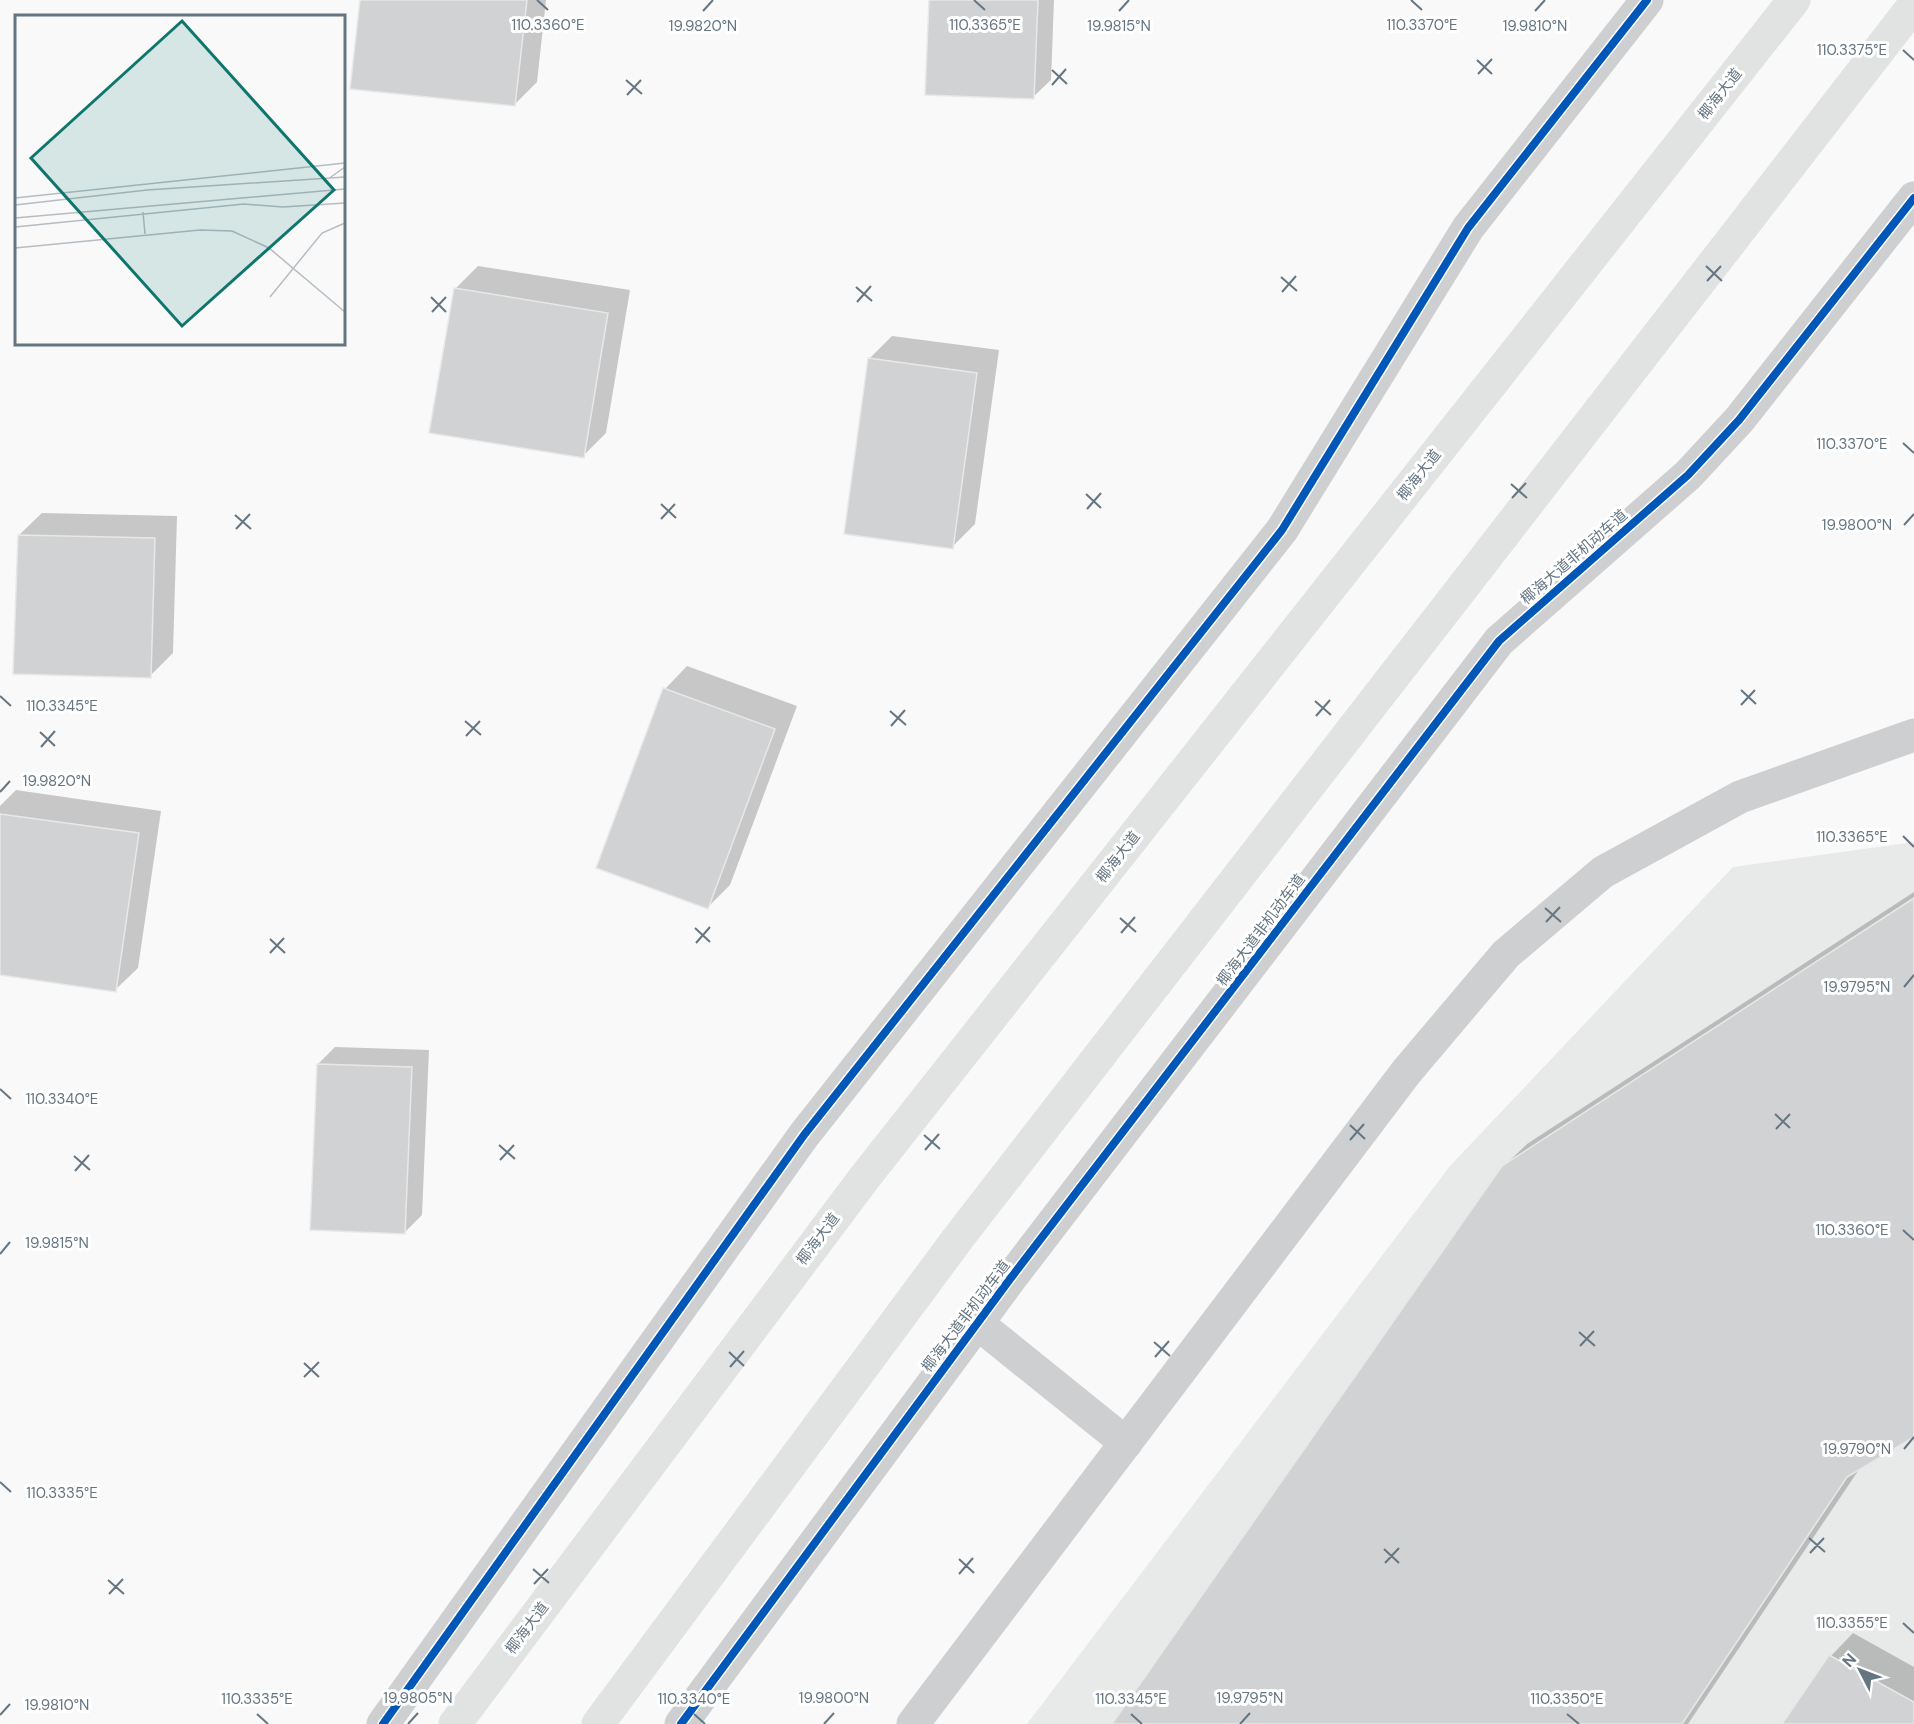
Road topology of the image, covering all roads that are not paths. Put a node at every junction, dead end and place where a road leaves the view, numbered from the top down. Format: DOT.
graph roads {
  1 [pos="1647,0"];
  2 [pos="1794,0"];
  3 [pos="1914,5"];
  4 [pos="1914,198"];
  5 [pos="1914,735"];
  6 [pos="977,1323"];
  7 [pos="1126,1443"];
  8 [pos="383,1724"];
  9 [pos="455,1724"];
  10 [pos="598,1724"];
  11 [pos="681,1724"];
  12 [pos="913,1724"];
  1 -- 8 [label="street"];
  2 -- 9 [label="highway, 椰海大道"];
  3 -- 10 [label="highway"];
  4 -- 6 [label="street, 椰海大道非机动车道"];
  5 -- 7 [label="street"];
  6 -- 7 [label="street"];
  6 -- 11 [label="street, 椰海大道非机动车道"];
  7 -- 12 [label="street"];
}
